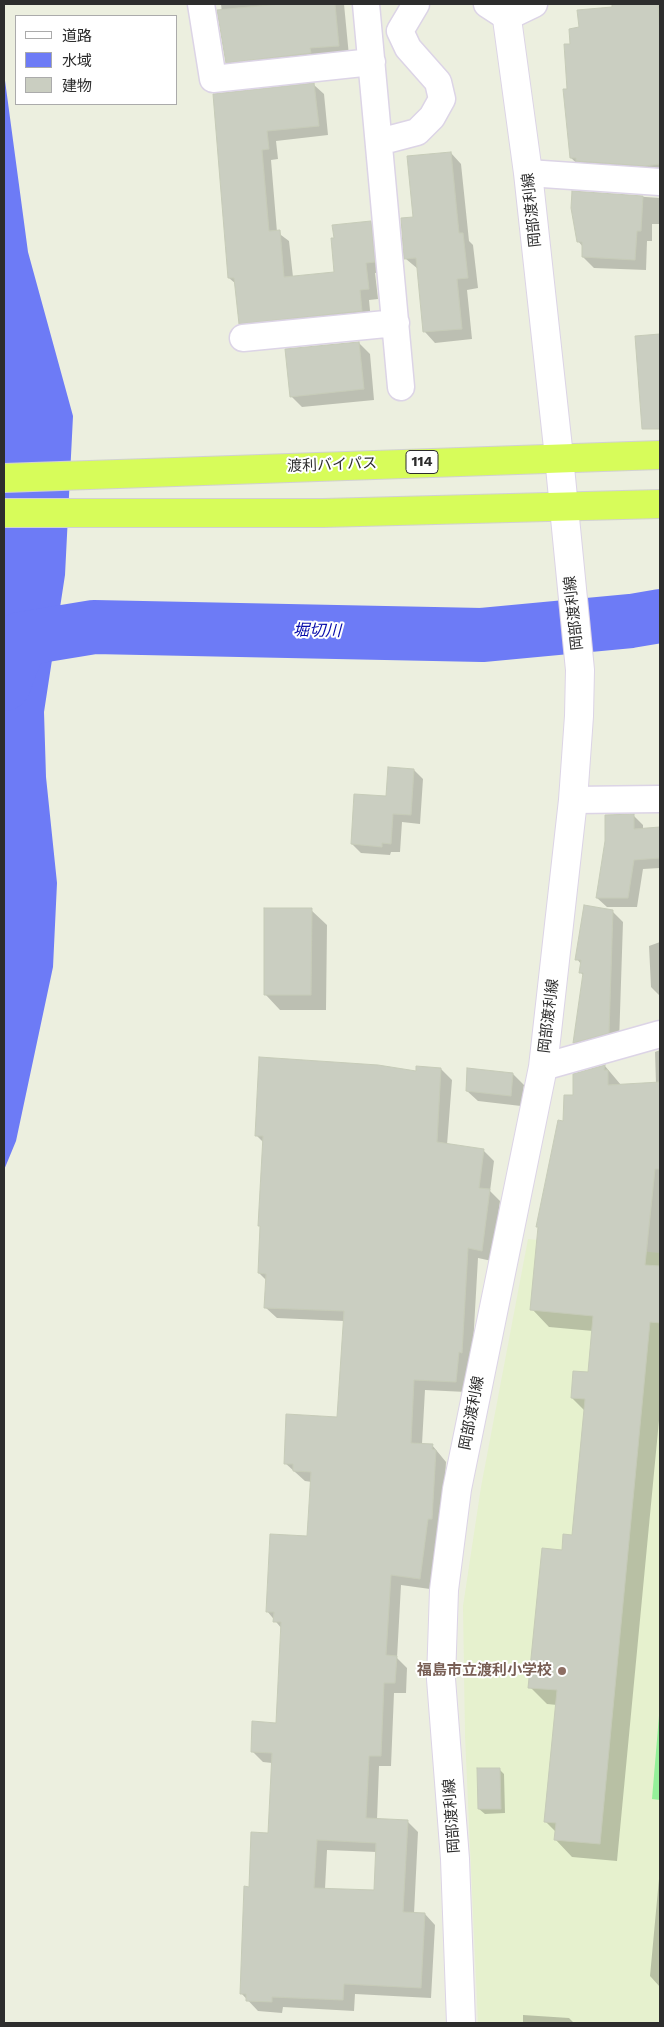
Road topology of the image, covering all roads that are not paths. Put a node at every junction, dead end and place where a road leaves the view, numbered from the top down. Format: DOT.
graph roads {
  1 [pos="201,4"];
  2 [pos="366,4"];
  3 [pos="416,4"];
  4 [pos="534,4"];
  5 [pos="500,8"];
  6 [pos="372,62"];
  7 [pos="379,142"];
  8 [pos="528,173"];
  9 [pos="660,182"];
  10 [pos="396,323"];
  11 [pos="243,338"];
  12 [pos="401,386"];
  13 [pos="660,455"];
  14 [pos="560,457"];
  15 [pos="4,478"];
  16 [pos="660,504"];
  17 [pos="564,507"];
  18 [pos="4,513"];
  19 [pos="660,799"];
  20 [pos="573,800"];
  21 [pos="660,1034"];
  22 [pos="543,1067"];
  23 [pos="461,2023"];
  1 -- 6 [label="street"];
  2 -- 6 [label="street"];
  3 -- 7 [label="street"];
  4 -- 5 [label="street"];
  5 -- 8 [label="main road, 岡部渡利線"];
  6 -- 7 [label="street"];
  7 -- 10 [label="street"];
  8 -- 9 [label="street"];
  8 -- 14 [label="main road, 岡部渡利線"];
  10 -- 11 [label="street"];
  10 -- 12 [label="street"];
  13 -- 14 [label="highway, 渡利バイパス / 114"];
  14 -- 15 [label="highway, 渡利バイパス / 114"];
  14 -- 17 [label="main road, 岡部渡利線"];
  16 -- 17 [label="highway"];
  17 -- 18 [label="highway"];
  17 -- 20 [label="main road, 岡部渡利線"];
  19 -- 20 [label="street"];
  20 -- 22 [label="main road, 岡部渡利線"];
  21 -- 22 [label="street"];
  22 -- 23 [label="main road, 岡部渡利線"];
}
